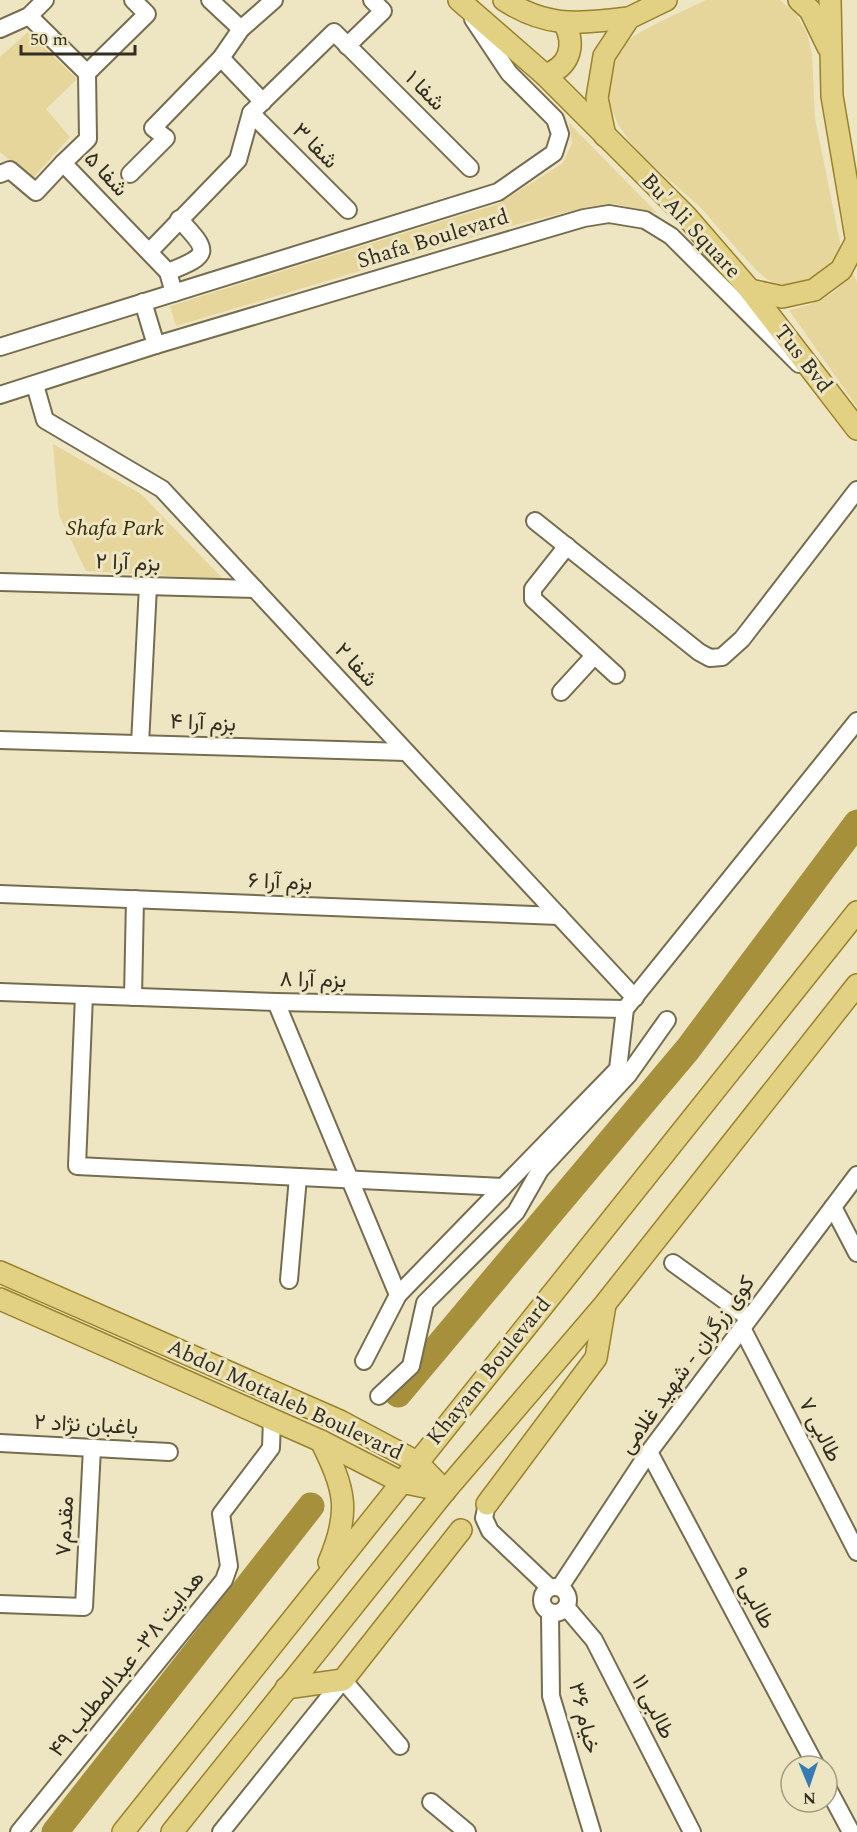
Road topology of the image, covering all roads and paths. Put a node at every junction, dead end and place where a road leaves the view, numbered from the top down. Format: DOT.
graph roads {
  1 [pos="45,0"];
  2 [pos="133,0"];
  3 [pos="210,0"];
  4 [pos="274,0"];
  5 [pos="504,0"];
  6 [pos="666,0"];
  7 [pos="799,0"];
  8 [pos="830,0"];
  9 [pos="461,2"];
  10 [pos="378,5"];
  11 [pos="29,16"];
  12 [pos="629,18"];
  13 [pos="565,24"];
  14 [pos="0,29"];
  15 [pos="241,29"];
  16 [pos="347,46"];
  17 [pos="832,56"];
  18 [pos="221,58"];
  19 [pos="87,73"];
  20 [pos="545,75"];
  21 [pos="257,107"];
  22 [pos="605,136"];
  23 [pos="63,163"];
  24 [pos="470,168"];
  25 [pos="0,174"];
  26 [pos="130,174"];
  27 [pos="348,210"];
  28 [pos="179,219"];
  29 [pos="857,242"];
  30 [pos="149,252"];
  31 [pos="168,272"];
  32 [pos="750,290"];
  33 [pos="174,293"];
  34 [pos="143,302"];
  35 [pos="156,345"];
  36 [pos="0,347"];
  37 [pos="34,385"];
  38 [pos="825,388"];
  39 [pos="0,395"];
  40 [pos="857,429"];
  41 [pos="857,490"];
  42 [pos="535,521"];
  43 [pos="567,546"];
  44 [pos="0,582"];
  45 [pos="148,586"];
  46 [pos="255,590"];
  47 [pos="594,656"];
  48 [pos="616,675"];
  49 [pos="561,692"];
  50 [pos="857,721"];
  51 [pos="0,740"];
  52 [pos="140,744"];
  53 [pos="406,752"];
  54 [pos="0,894"];
  55 [pos="135,899"];
  56 [pos="857,912"];
  57 [pos="559,916"];
  58 [pos="857,985"];
  59 [pos="0,992"];
  60 [pos="84,995"];
  61 [pos="133,997"];
  62 [pos="276,1002"];
  63 [pos="630,1003"];
  64 [pos="667,1020"];
  65 [pos="857,1175"];
  66 [pos="298,1177"];
  67 [pos="350,1179"];
  68 [pos="503,1187"];
  69 [pos="833,1207"];
  70 [pos="857,1253"];
  71 [pos="673,1263"];
  72 [pos="0,1272"];
  73 [pos="289,1280"];
  74 [pos="398,1295"];
  75 [pos="0,1299"];
  76 [pos="605,1304"];
  77 [pos="746,1323"];
  78 [pos="364,1361"];
  79 [pos="379,1396"];
  80 [pos="272,1418"];
  81 [pos="321,1441"];
  82 [pos="0,1443"];
  83 [pos="92,1448"];
  84 [pos="170,1452"];
  85 [pos="650,1452"];
  86 [pos="417,1462"];
  87 [pos="402,1482"];
  88 [pos="445,1491"];
  89 [pos="487,1504"];
  90 [pos="461,1530"];
  91 [pos="857,1552"];
  92 [pos="318,1586"];
  93 [pos="550,1589"];
  94 [pos="0,1604"];
  95 [pos="558,1610"];
  96 [pos="343,1680"];
  97 [pos="286,1688"];
  98 [pos="400,1746"];
  99 [pos="810,1754"];
  100 [pos="431,1802"];
  101 [pos="839,1810"];
  102 [pos="848,1828"];
  103 [pos="588,1829"];
  104 [pos="19,1832"];
  105 [pos="123,1832"];
  106 [pos="172,1832"];
  107 [pos="221,1832"];
  108 [pos="467,1832"];
  109 [pos="692,1832"];
  1 -- 11 [label="street"];
  2 -- 19 [label="street"];
  3 -- 15 [label="street"];
  4 -- 15 [label="street"];
  5 -- 13 [label="main road"];
  6 -- 12 [label="main road"];
  7 -- 17 [label="main road, Bu'Ali Square"];
  8 -- 17 [label="main road"];
  9 -- 20 [label="main road, Bu'Ali Square"];
  9 -- 33 [label="street, Shafa Boulevard"];
  10 -- 16 [label="street"];
  11 -- 14 [label="street"];
  11 -- 19 [label="street"];
  12 -- 13 [label="main road"];
  12 -- 22 [label="main road"];
  13 -- 20 [label="main road"];
  15 -- 18 [label="street"];
  16 -- 21 [label="street"];
  16 -- 24 [label="street, شفا ۱"];
  17 -- 29 [label="main road, Bu'Ali Square"];
  18 -- 21 [label="street, شفا ۳"];
  18 -- 26 [label="street"];
  19 -- 23 [label="street, شفا ۵"];
  20 -- 22 [label="main road, Bu'Ali Square"];
  21 -- 27 [label="street, شفا ۳"];
  21 -- 28 [label="street"];
  22 -- 32 [label="main road, Bu'Ali Square"];
  23 -- 25 [label="street"];
  23 -- 30 [label="street, شفا ۵"];
  28 -- 30 [label="street"];
  28 -- 31 [label="street"];
  29 -- 32 [label="main road, Bu'Ali Square"];
  30 -- 31 [label="street, شفا ۵"];
  31 -- 33 [label="street, شفا ۵"];
  32 -- 38 [label="main road, Tus Bvd"];
  33 -- 34 [label="street, Shafa Boulevard"];
  34 -- 35 [label="street"];
  34 -- 36 [label="street, Shafa Boulevard"];
  35 -- 37 [label="street, Shafa Boulevard"];
  35 -- 38 [label="street, Shafa Boulevard"];
  37 -- 39 [label="street, Shafa Boulevard"];
  37 -- 46 [label="street, شفا ۲"];
  38 -- 40 [label="main road, Tus Bvd"];
  41 -- 43 [label="street"];
  42 -- 43 [label="street"];
  43 -- 47 [label="street"];
  44 -- 45 [label="street, بزم آرا ۲"];
  45 -- 46 [label="street, بزم آرا ۲"];
  45 -- 52 [label="street"];
  46 -- 53 [label="street, شفا ۲"];
  47 -- 48 [label="street"];
  47 -- 49 [label="street"];
  50 -- 63 [label="street"];
  51 -- 52 [label="street, بزم آرا ۴"];
  52 -- 53 [label="street, بزم آرا ۴"];
  53 -- 57 [label="street, شفا ۲"];
  54 -- 55 [label="street, بزم آرا ۶"];
  55 -- 57 [label="street, بزم آرا ۶"];
  55 -- 61 [label="street"];
  56 -- 86 [label="main road, Khayam Boulevard"];
  57 -- 63 [label="street, شفا ۲"];
  58 -- 76 [label="main road, Khayam Boulevard"];
  59 -- 60 [label="street, بزم آرا ۸"];
  60 -- 61 [label="street, بزم آرا ۸"];
  60 -- 66 [label="street"];
  61 -- 62 [label="street, بزم آرا ۸"];
  62 -- 63 [label="street, بزم آرا ۸"];
  62 -- 67 [label="street"];
  63 -- 68 [label="street"];
  64 -- 79 [label="street"];
  65 -- 69 [label="street, کوی زرگران - شهید غلامی"];
  66 -- 67 [label="street"];
  66 -- 73 [label="street"];
  67 -- 68 [label="street"];
  67 -- 74 [label="street"];
  68 -- 74 [label="street"];
  69 -- 70 [label="street"];
  69 -- 77 [label="street, کوی زرگران - شهید غلامی"];
  71 -- 77 [label="street"];
  72 -- 86 [label="main road, Abdol Mottaleb Boulevard"];
  74 -- 78 [label="street"];
  75 -- 80 [label="main road, Abdol Mottaleb Boulevard"];
  76 -- 88 [label="main road, Khayam Boulevard"];
  76 -- 89 [label="main road"];
  77 -- 85 [label="street, کوی زرگران - شهید غلامی"];
  77 -- 91 [label="street, طالبی ۷"];
  80 -- 81 [label="main road, Abdol Mottaleb Boulevard"];
  80 -- 104 [label="street, هدایت ۳۸- عبدالمطلب ۴۹"];
  81 -- 87 [label="main road, Abdol Mottaleb Boulevard"];
  81 -- 92 [label="main road"];
  82 -- 83 [label="street, باغبان نژاد ۲"];
  83 -- 84 [label="street, باغبان نژاد ۲"];
  83 -- 94 [label="street, مقدم۷"];
  85 -- 93 [label="street, کوی زرگران - شهید غلامی"];
  85 -- 99 [label="street, طالبی ۹"];
  86 -- 87 [label="main road, Khayam Boulevard"];
  86 -- 88 [label="main road, Abdol Mottaleb Boulevard"];
  87 -- 88 [label="main road, Abdol Mottaleb Boulevard"];
  87 -- 92 [label="main road, Khayam Boulevard"];
  88 -- 97 [label="main road, Khayam Boulevard"];
  89 -- 93 [label="street"];
  90 -- 93 [label="street"];
  90 -- 96 [label="main road"];
  92 -- 105 [label="main road, Khayam Boulevard"];
  93 -- 95 [label="street"];
  93 -- 95 [label="street"];
  95 -- 103 [label="street, خیام ۳۶"];
  95 -- 109 [label="street, طالبی ۱۱"];
  96 -- 97 [label="main road"];
  96 -- 98 [label="street"];
  96 -- 107 [label="street"];
  97 -- 106 [label="main road, Khayam Boulevard"];
  100 -- 108 [label="street"];
  101 -- 102 [label="street"];
}
